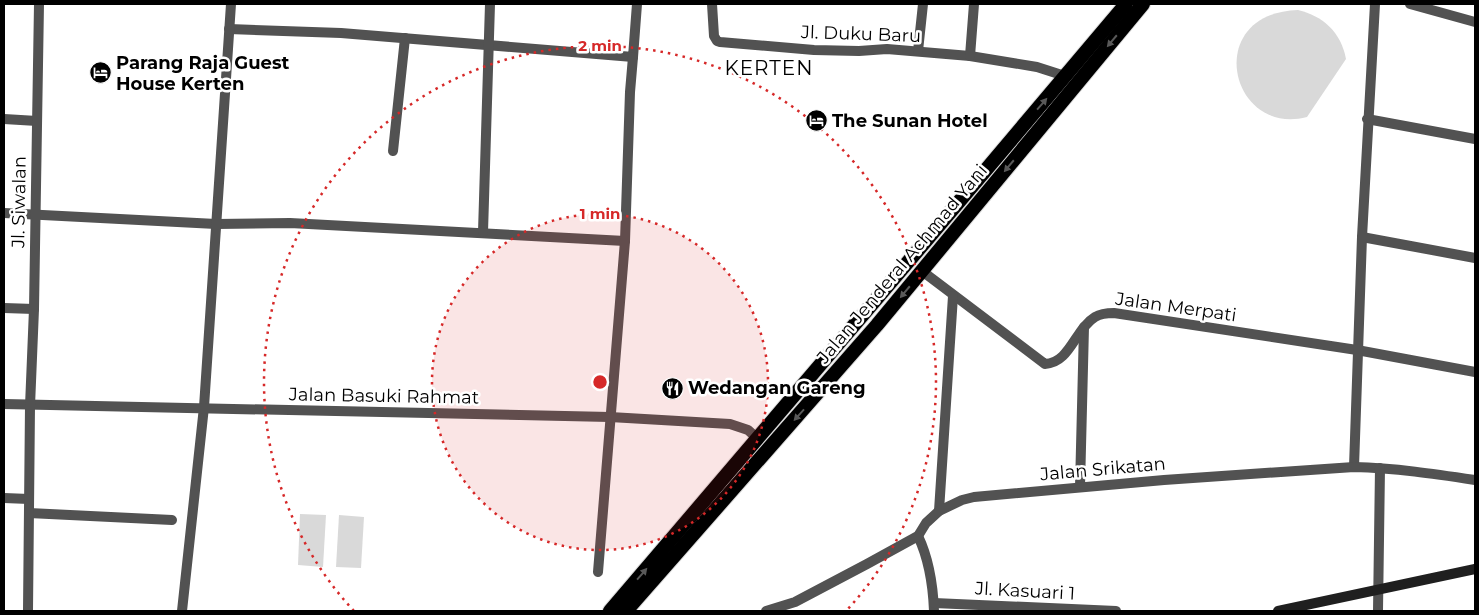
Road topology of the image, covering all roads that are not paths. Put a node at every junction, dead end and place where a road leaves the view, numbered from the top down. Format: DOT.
graph roads {
  1 [pos="39,4"];
  2 [pos="231,4"];
  3 [pos="490,4"];
  4 [pos="637,4"];
  5 [pos="712,4"];
  6 [pos="923,4"];
  7 [pos="974,4"];
  8 [pos="1126,4"];
  9 [pos="1143,4"];
  10 [pos="1375,4"];
  11 [pos="1410,4"];
  12 [pos="1475,22"];
  13 [pos="229,29"];
  14 [pos="405,38"];
  15 [pos="489,45"];
  16 [pos="918,51"];
  17 [pos="970,56"];
  18 [pos="633,57"];
  19 [pos="1065,76"];
  20 [pos="4,119"];
  21 [pos="1367,119"];
  22 [pos="37,121"];
  23 [pos="1475,139"];
  24 [pos="393,151"];
  25 [pos="4,213"];
  26 [pos="36,214"];
  27 [pos="216,224"];
  28 [pos="483,232"];
  29 [pos="1362,237"];
  30 [pos="625,241"];
  31 [pos="1475,258"];
  32 [pos="922,271"];
  33 [pos="954,296"];
  34 [pos="4,308"];
  35 [pos="34,309"];
  36 [pos="1084,327"];
  37 [pos="1357,350"];
  38 [pos="1475,372"];
  39 [pos="812,376"];
  40 [pos="824,386"];
  41 [pos="4,404"];
  42 [pos="30,406"];
  43 [pos="204,408"];
  44 [pos="610,417"];
  45 [pos="758,439"];
  46 [pos="769,448"];
  47 [pos="1354,467"];
  48 [pos="1380,468"];
  49 [pos="1475,480"];
  50 [pos="1080,488"];
  51 [pos="4,498"];
  52 [pos="29,499"];
  53 [pos="939,511"];
  54 [pos="29,512"];
  55 [pos="172,520"];
  56 [pos="918,536"];
  57 [pos="1475,570"];
  58 [pos="598,572"];
  59 [pos="1379,589"];
  60 [pos="934,607"];
  61 [pos="28,611"];
  62 [pos="182,611"];
  63 [pos="610,611"];
  64 [pos="626,611"];
  65 [pos="766,611"];
  66 [pos="1116,611"];
  67 [pos="1278,611"];
  68 [pos="1378,611"];
  1 -- 22 [label="street, Jl. Siwalan"];
  2 -- 13 [label="street"];
  3 -- 15 [label="street"];
  4 -- 18 [label="street"];
  5 -- 16 [label="street, Jl. Duku Baru"];
  6 -- 16 [label="street"];
  7 -- 17 [label="street"];
  8 -- 19 [label="highway, Jalan Jenderal Achmad Yani"];
  9 -- 32 [label="highway, Jalan Jenderal Achmad Yani, one-way"];
  10 -- 21 [label="street"];
  11 -- 12 [label="street"];
  13 -- 14 [label="street"];
  13 -- 27 [label="street"];
  14 -- 15 [label="street"];
  14 -- 24 [label="street"];
  15 -- 18 [label="street"];
  15 -- 28 [label="street"];
  16 -- 17 [label="street, Jl. Duku Baru"];
  17 -- 19 [label="street, Jl. Duku Baru"];
  18 -- 30 [label="street"];
  39 -- 19 [label="highway, Jalan Jenderal Achmad Yani, one-way"];
  20 -- 22 [label="street"];
  21 -- 23 [label="street"];
  21 -- 29 [label="street"];
  22 -- 26 [label="street, Jl. Siwalan"];
  25 -- 26 [label="street"];
  26 -- 27 [label="street"];
  26 -- 35 [label="street, Jl. Siwalan"];
  27 -- 28 [label="street"];
  27 -- 43 [label="street"];
  28 -- 30 [label="street"];
  29 -- 31 [label="street"];
  29 -- 37 [label="street"];
  30 -- 44 [label="street"];
  32 -- 33 [label="street, Jalan Merpati"];
  32 -- 40 [label="highway, Jalan Jenderal Achmad Yani, one-way"];
  33 -- 36 [label="street, Jalan Merpati"];
  33 -- 53 [label="street"];
  34 -- 35 [label="street"];
  35 -- 42 [label="street, Jl. Siwalan"];
  36 -- 37 [label="street, Jalan Merpati"];
  36 -- 50 [label="street"];
  37 -- 38 [label="street, Jalan Merpati"];
  37 -- 47 [label="street"];
  39 -- 40 [label="highway"];
  39 -- 45 [label="highway, Jalan Jenderal Achmad Yani"];
  40 -- 46 [label="highway, Jalan Jenderal Achmad Yani, one-way"];
  41 -- 42 [label="street, Jalan Basuki Rahmat"];
  42 -- 43 [label="street, Jalan Basuki Rahmat"];
  42 -- 52 [label="street, Jl. Siwalan"];
  43 -- 44 [label="street, Jalan Basuki Rahmat"];
  43 -- 62 [label="street"];
  44 -- 45 [label="street, Jalan Basuki Rahmat"];
  44 -- 58 [label="street"];
  45 -- 46 [label="highway"];
  63 -- 45 [label="highway, Jalan Jenderal Achmad Yani, one-way"];
  46 -- 64 [label="highway, Jalan Jenderal Achmad Yani"];
  47 -- 48 [label="street, Jalan Srikatan"];
  47 -- 50 [label="street, Jalan Srikatan"];
  48 -- 49 [label="street, Jalan Srikatan"];
  48 -- 59 [label="street"];
  50 -- 53 [label="street, Jalan Srikatan"];
  51 -- 52 [label="street"];
  52 -- 54 [label="street, Jl. Siwalan"];
  53 -- 56 [label="street, Jalan Srikatan"];
  54 -- 55 [label="street"];
  54 -- 61 [label="street, Jl. Siwalan"];
  56 -- 60 [label="street"];
  56 -- 65 [label="street, Jalan Srikatan"];
  57 -- 59 [label="main road"];
  59 -- 67 [label="main road"];
  59 -- 68 [label="street"];
  60 -- 66 [label="street, Jl. Kasuari 1"];
}
